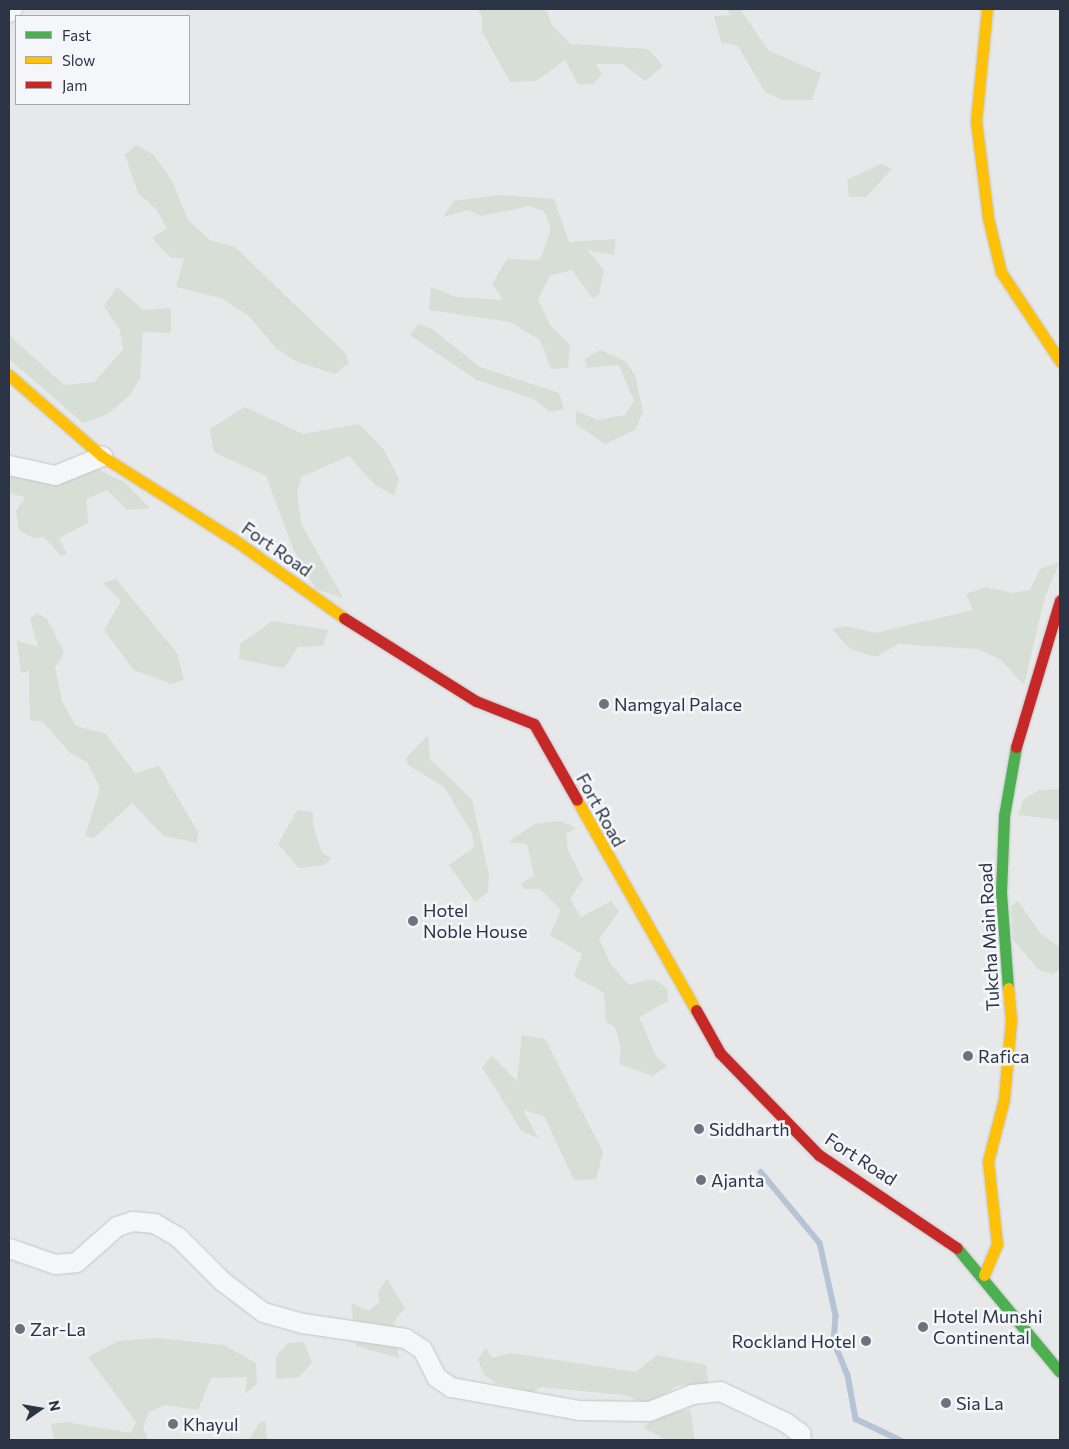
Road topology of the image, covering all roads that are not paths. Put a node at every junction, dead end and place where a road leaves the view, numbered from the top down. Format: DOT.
graph roads {
  1 [pos="12,9"];
  2 [pos="987,9"];
  3 [pos="9,12"];
  4 [pos="1060,361"];
  5 [pos="9,375"];
  6 [pos="102,456"];
  7 [pos="9,465"];
  8 [pos="1060,600"];
  9 [pos="9,1248"];
  10 [pos="984,1275"];
  11 [pos="1060,1372"];
  12 [pos="801,1440"];
  1 -- 3 [label="street"];
  2 -- 4 [label="street"];
  5 -- 6 [label="street, Fort Road"];
  6 -- 7 [label="street"];
  6 -- 10 [label="street, Fort Road"];
  8 -- 10 [label="street, Tukcha Main Road"];
  9 -- 12 [label="street"];
  10 -- 11 [label="street, Fort Road"];
}
